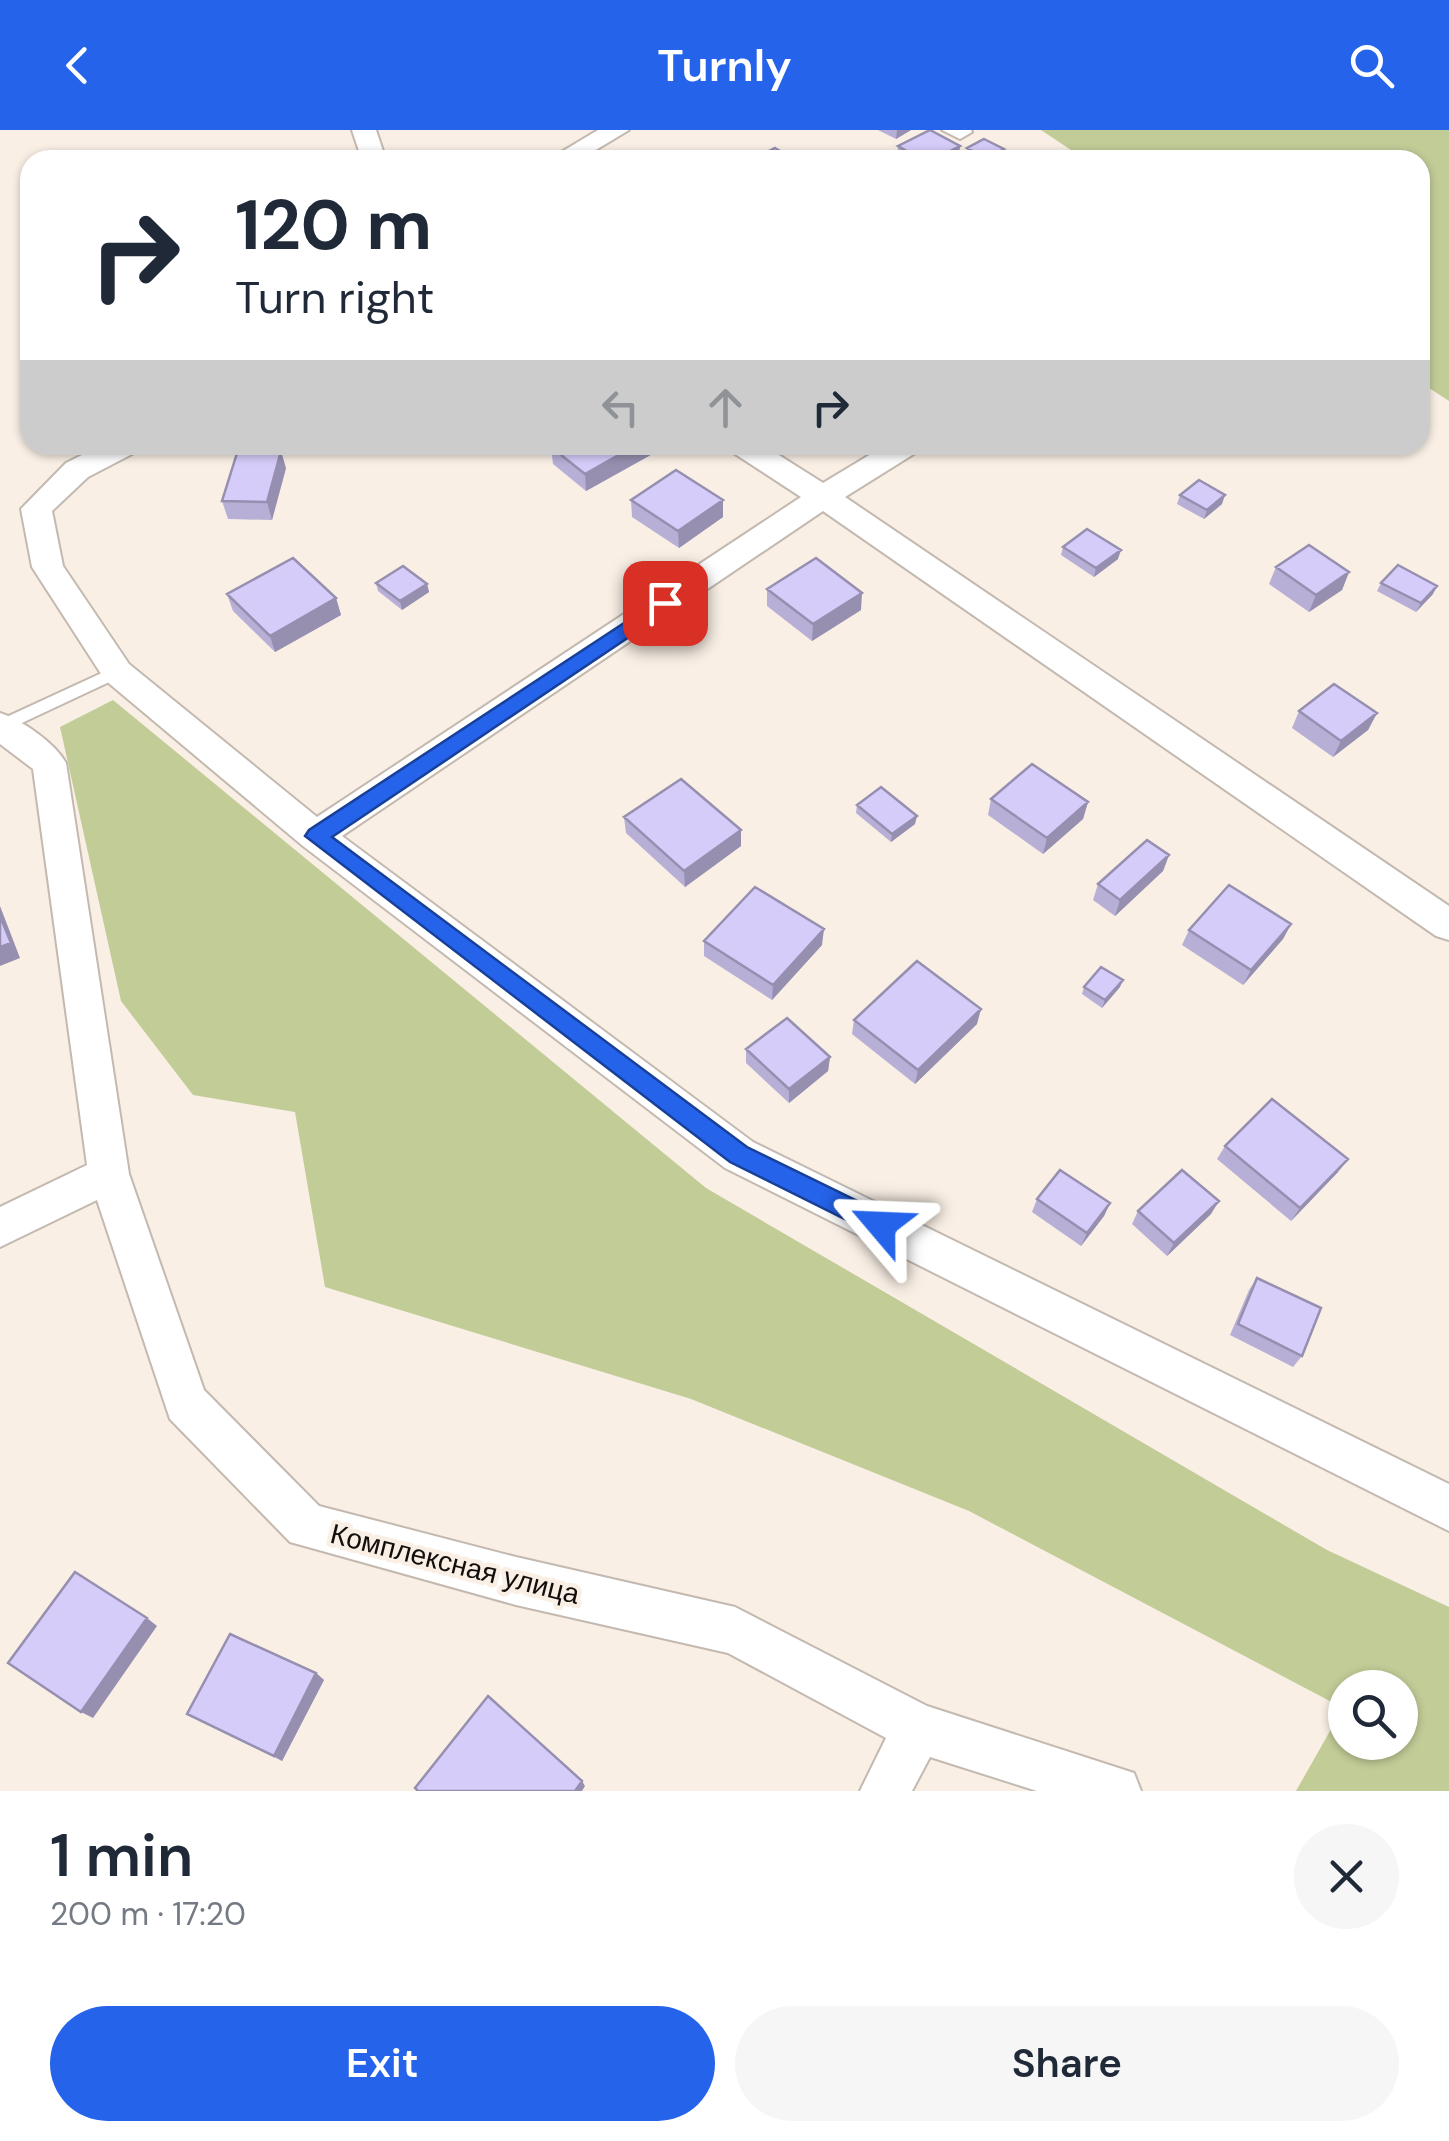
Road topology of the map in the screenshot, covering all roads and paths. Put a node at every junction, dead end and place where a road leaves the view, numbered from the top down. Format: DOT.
graph roads {
  1 [pos="618,130"];
  2 [pos="579,150"];
  3 [pos="106,455"];
  4 [pos="758,455"];
  5 [pos="892,455"];
  6 [pos="824,497"];
  7 [pos="116,672"];
  8 [pos="2,726"];
  9 [pos="316,836"];
  10 [pos="1449,925"];
  11 [pos="110,1174"];
  12 [pos="0,1228"];
  13 [pos="1449,1508"];
  14 [pos="918,1728"];
  15 [pos="884,1791"];
  16 [pos="1116,1791"];
  1 -- 2 [label="street"];
  3 -- 7 [label="street"];
  4 -- 6 [label="street"];
  5 -- 6 [label="street"];
  6 -- 9 [label="street"];
  6 -- 10 [label="street"];
  7 -- 8 [label="lane"];
  7 -- 9 [label="street"];
  8 -- 11 [label="street, Комплексная улица"];
  9 -- 13 [label="street"];
  11 -- 12 [label="street"];
  11 -- 14 [label="street, Комплексная улица"];
  14 -- 15 [label="street"];
  14 -- 16 [label="street, Комплексная улица"];
}
